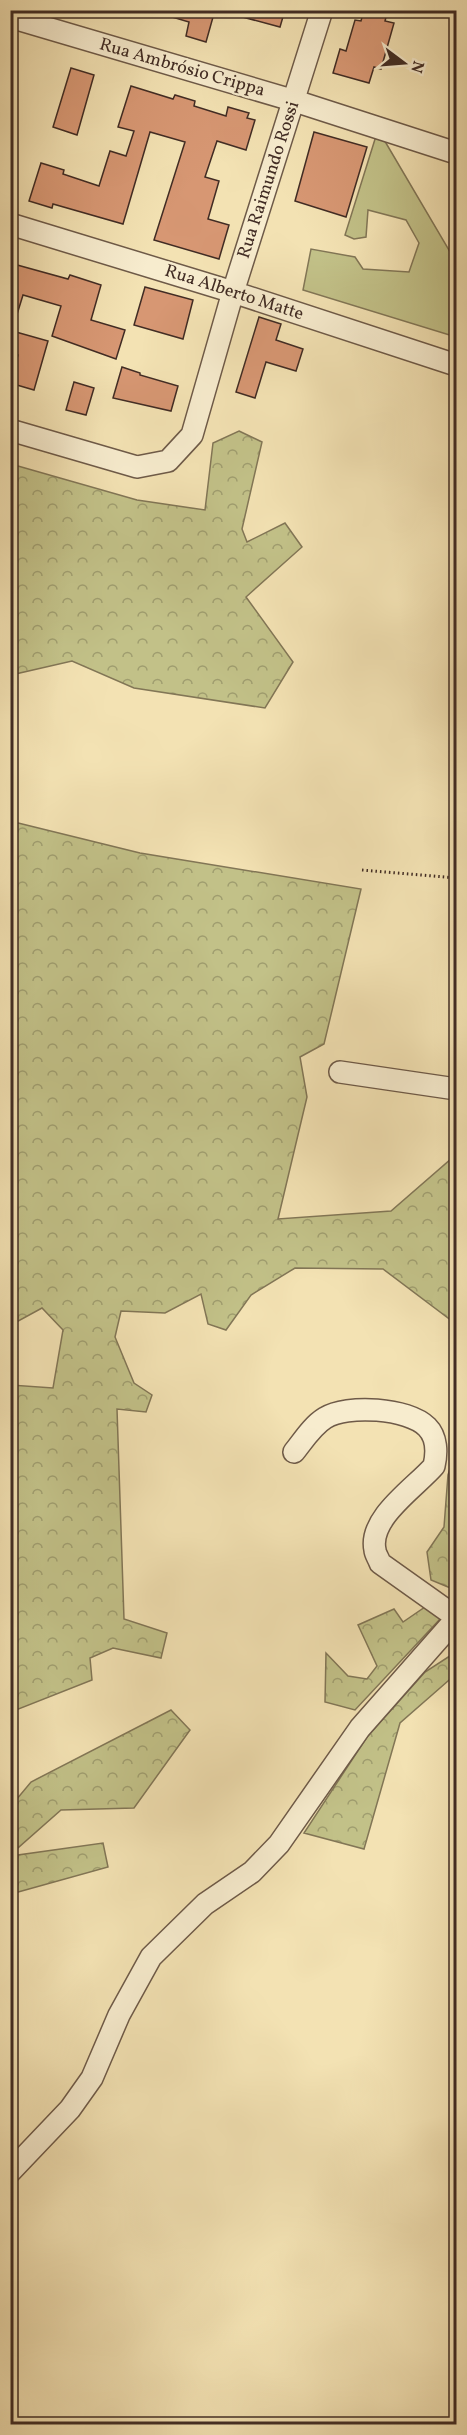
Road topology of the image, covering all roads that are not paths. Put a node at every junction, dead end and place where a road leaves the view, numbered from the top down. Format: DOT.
graph roads {
  1 [pos="322,10"];
  2 [pos="10,17"];
  3 [pos="295,101"];
  4 [pos="456,153"];
  5 [pos="10,224"];
  6 [pos="233,292"];
  7 [pos="456,365"];
  8 [pos="10,430"];
  9 [pos="340,1072"];
  10 [pos="456,1089"];
  11 [pos="294,1452"];
  12 [pos="456,1618"];
  13 [pos="10,2172"];
  1 -- 3 [label="street, Rua Raimundo Rossi"];
  2 -- 3 [label="street, Rua Ambrósio Crippa"];
  3 -- 4 [label="street, Rua Ambrósio Crippa"];
  3 -- 6 [label="street, Rua Raimundo Rossi"];
  5 -- 6 [label="street, Rua Alberto Matte"];
  6 -- 7 [label="street, Rua Alberto Matte"];
  6 -- 8 [label="street, Rua Raimundo Rossi"];
  9 -- 10 [label="street"];
  11 -- 12 [label="street"];
  12 -- 13 [label="street"];
}
